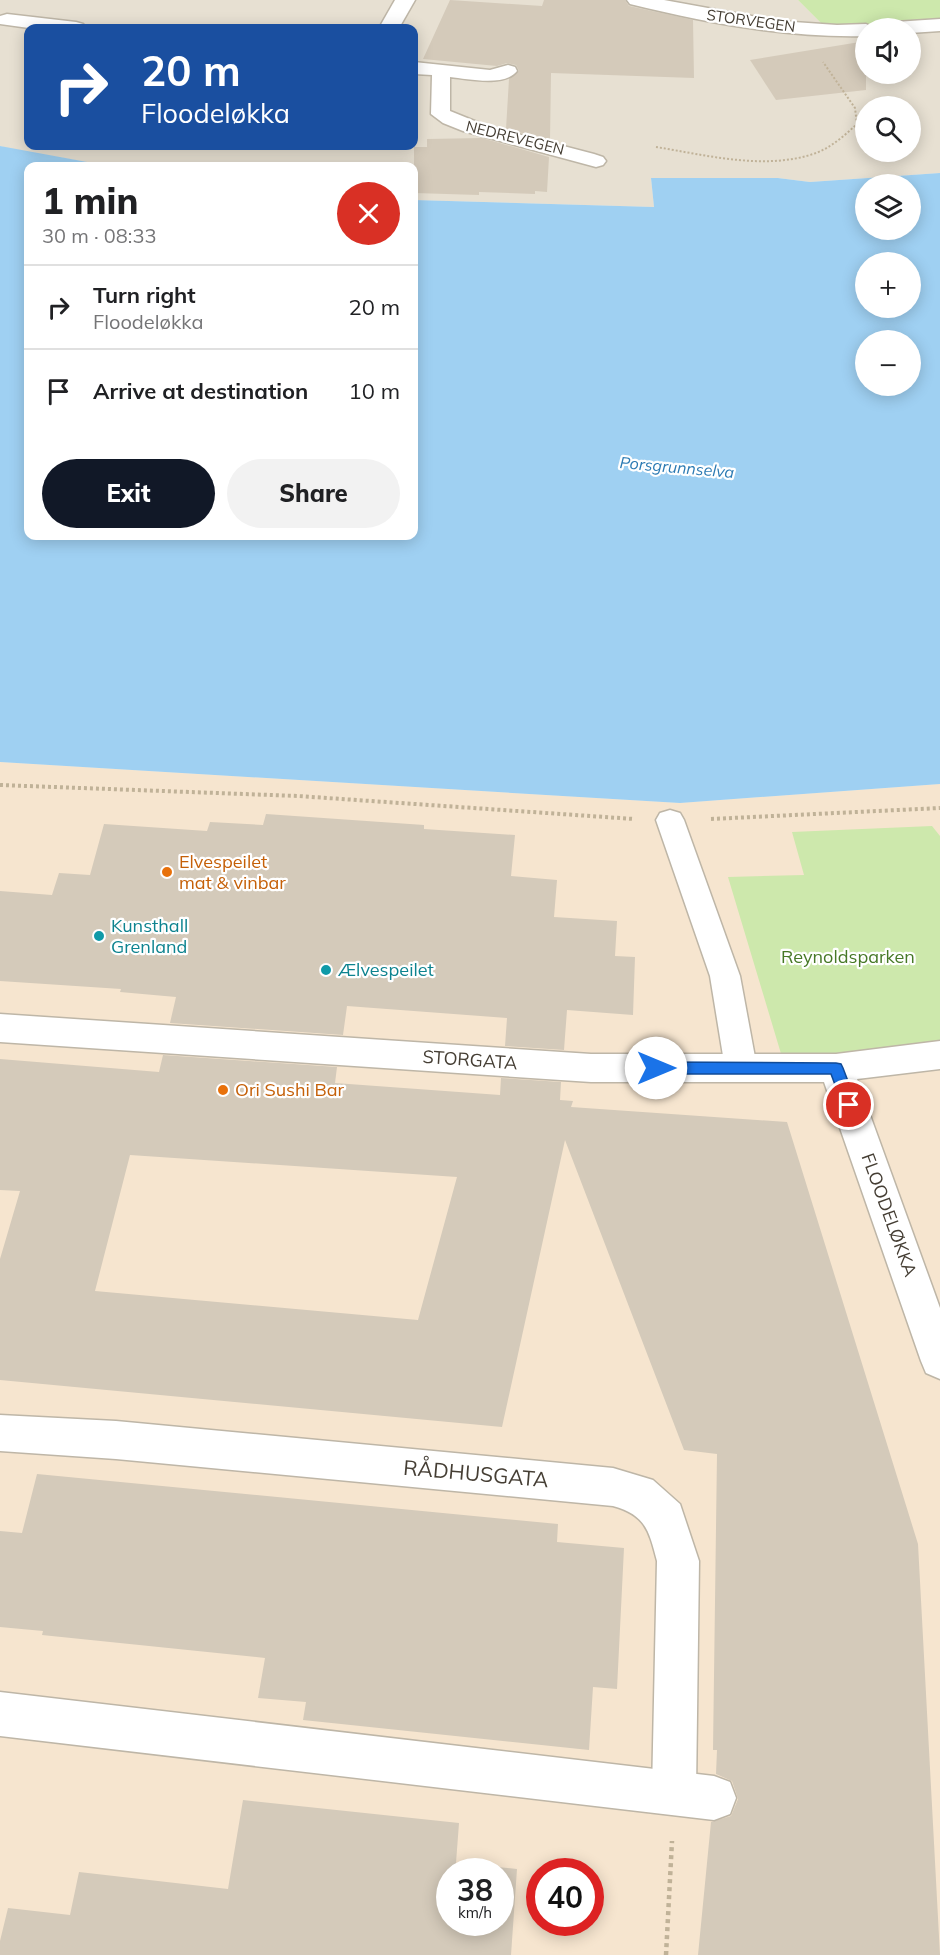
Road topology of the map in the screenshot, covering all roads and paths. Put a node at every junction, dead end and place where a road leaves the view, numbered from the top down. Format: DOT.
graph roads {
  1 [pos="29,0"];
  2 [pos="405,0"];
  3 [pos="637,0"];
  4 [pos="4,24"];
  5 [pos="391,24"];
  6 [pos="24,25"];
  7 [pos="940,25"];
  8 [pos="921,26"];
  9 [pos="798,28"];
  10 [pos="855,30"];
  11 [pos="418,69"];
  12 [pos="508,71"];
  13 [pos="442,72"];
  14 [pos="656,147"];
  15 [pos="596,161"];
  16 [pos="0,785"];
  17 [pos="940,808"];
  18 [pos="670,820"];
  19 [pos="0,1028"];
  20 [pos="940,1055"];
  21 [pos="741,1068"];
  22 [pos="836,1068"];
  23 [pos="940,1361"];
  24 [pos="0,1433"];
  25 [pos="0,1714"];
  26 [pos="694,1795"];
  27 [pos="666,1955"];
  1 -- 4 [label="street"];
  2 -- 5 [label="street"];
  3 -- 9 [label="street, STORVEGEN"];
  4 -- 6 [label="street"];
  7 -- 8 [label="street"];
  9 -- 10 [label="street, STORVEGEN"];
  9 -- 14 [label="path"];
  11 -- 13 [label="lane"];
  12 -- 13 [label="lane"];
  13 -- 15 [label="lane, NEDREVEGEN"];
  16 -- 18 [label="path"];
  17 -- 18 [label="path"];
  18 -- 21 [label="lane"];
  19 -- 21 [label="street, STORGATA"];
  20 -- 22 [label="street, STORGATA"];
  21 -- 22 [label="street, STORGATA"];
  22 -- 23 [label="street, FLOODELØKKA"];
  24 -- 26 [label="street, RÅDHUSGATA"];
  25 -- 26 [label="street"];
  26 -- 27 [label="path"];
}
